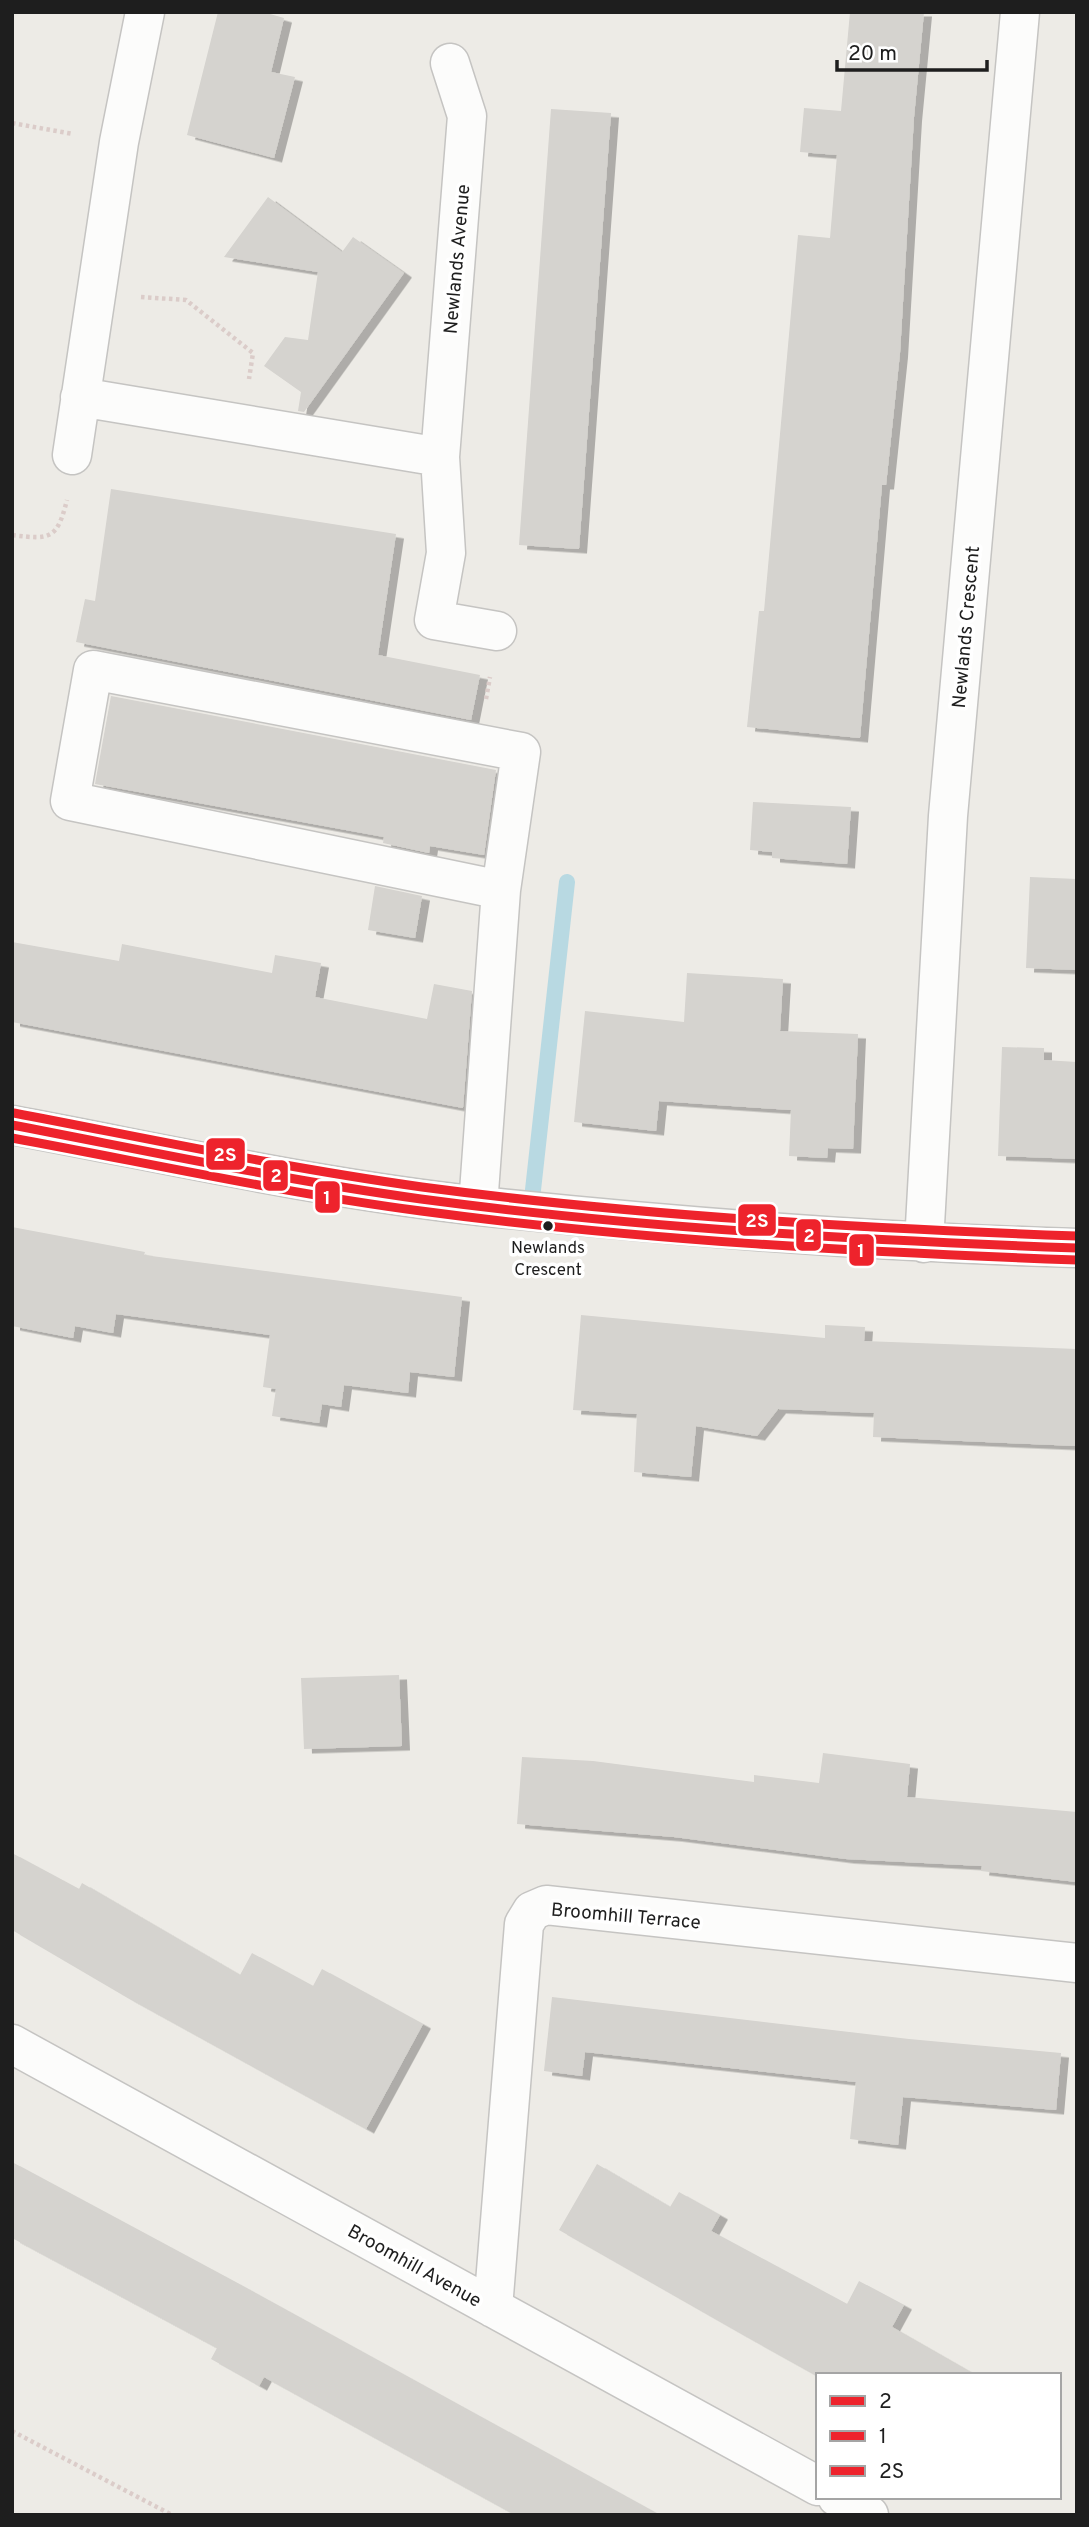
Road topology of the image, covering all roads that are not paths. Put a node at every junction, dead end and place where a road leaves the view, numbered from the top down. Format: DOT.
graph roads {
  1 [pos="145,12"];
  2 [pos="1020,12"];
  3 [pos="450,63"];
  4 [pos="80,397"];
  5 [pos="72,454"];
  6 [pos="440,457"];
  7 [pos="497,631"];
  8 [pos="501,890"];
  9 [pos="12,1125"];
  10 [pos="478,1206"];
  11 [pos="924,1243"];
  12 [pos="1077,1248"];
  13 [pos="1077,1963"];
  14 [pos="12,2044"];
  15 [pos="493,2308"];
  16 [pos="816,2485"];
  17 [pos="841,2499"];
  18 [pos="869,2515"];
  1 -- 4 [label="street"];
  2 -- 11 [label="street, Newlands Crescent"];
  3 -- 6 [label="street, Newlands Avenue"];
  4 -- 5 [label="street"];
  4 -- 6 [label="street"];
  6 -- 7 [label="street, Newlands Avenue"];
  8 -- 8 [label="street"];
  8 -- 10 [label="street"];
  9 -- 10 [label="street"];
  10 -- 11 [label="street"];
  11 -- 12 [label="street"];
  13 -- 15 [label="street, Broomhill Terrace"];
  14 -- 15 [label="street, Broomhill Avenue"];
  15 -- 16 [label="street, Broomhill Avenue"];
  17 -- 18 [label="street"];
}
